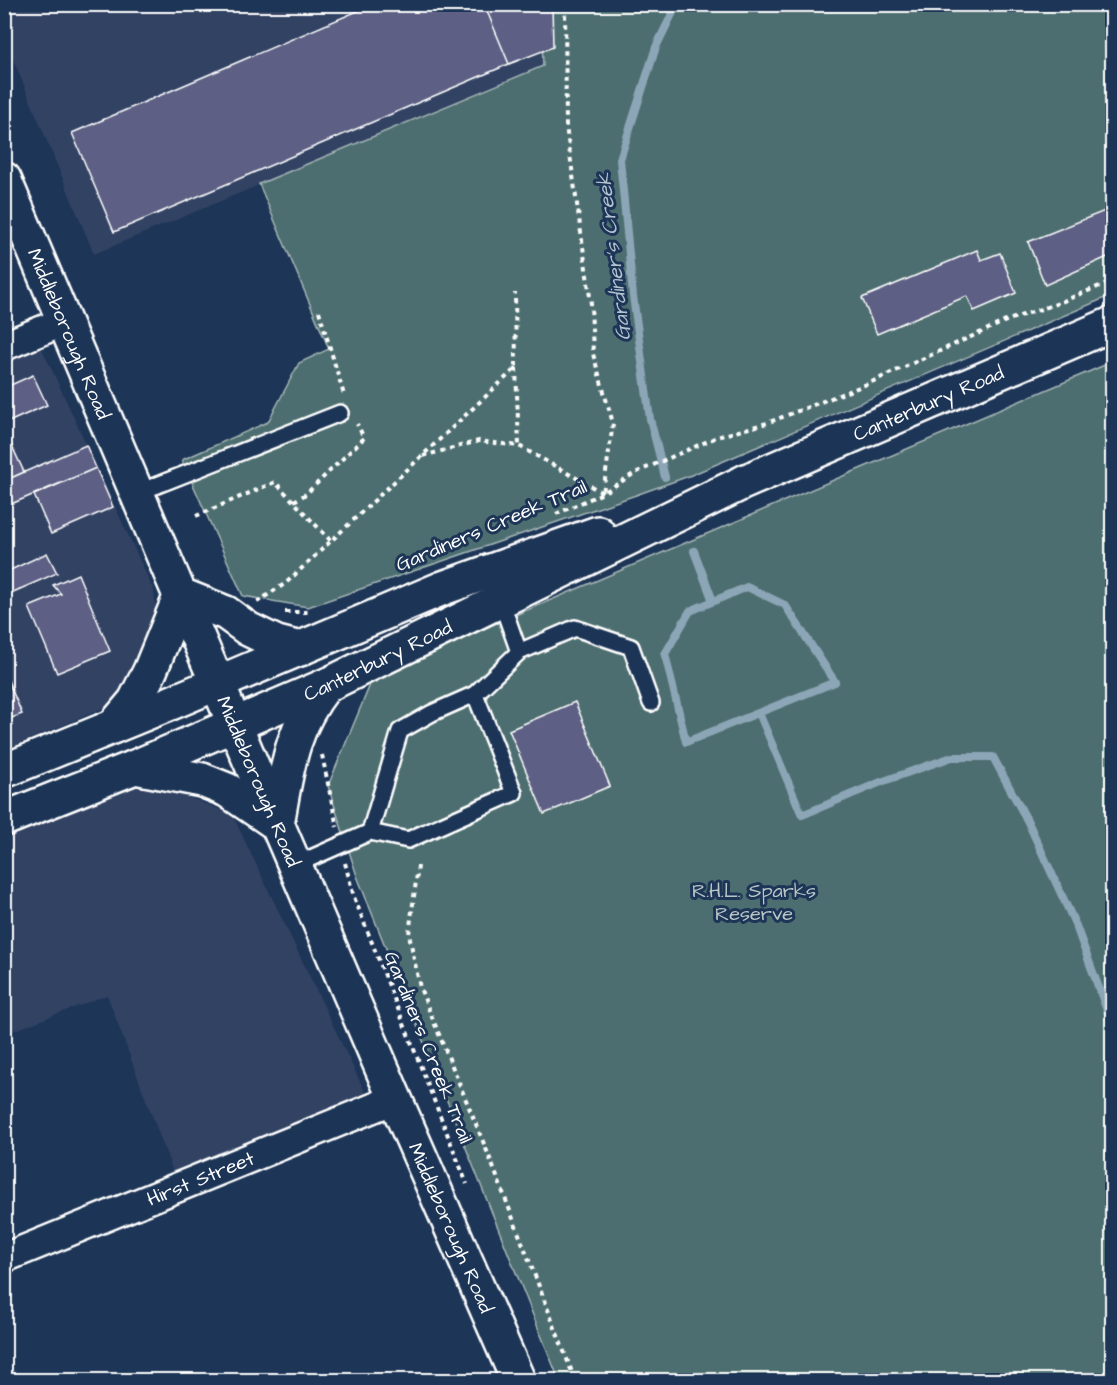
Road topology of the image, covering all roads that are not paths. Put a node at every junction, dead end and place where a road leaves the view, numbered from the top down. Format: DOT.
graph roads {
  1 [pos="4,178"];
  2 [pos="65,321"];
  3 [pos="1113,324"];
  4 [pos="4,346"];
  5 [pos="340,413"];
  6 [pos="744,483"];
  7 [pos="137,493"];
  8 [pos="181,595"];
  9 [pos="501,601"];
  10 [pos="300,649"];
  11 [pos="519,652"];
  12 [pos="217,683"];
  13 [pos="325,686"];
  14 [pos="475,694"];
  15 [pos="651,703"];
  16 [pos="235,723"];
  17 [pos="113,726"];
  18 [pos="135,767"];
  19 [pos="4,771"];
  20 [pos="4,819"];
  21 [pos="277,824"];
  22 [pos="370,832"];
  23 [pos="295,865"];
  24 [pos="395,1099"];
  25 [pos="4,1258"];
  26 [pos="518,1380"];
  1 -- 2 [label="main road, Middleborough Road"];
  2 -- 4 [label="street"];
  2 -- 7 [label="main road, Middleborough Road"];
  3 -- 6 [label="main road, Canterbury Road"];
  5 -- 7 [label="lane"];
  6 -- 9 [label="main road, Canterbury Road"];
  6 -- 10 [label="main road, Canterbury Road"];
  7 -- 8 [label="main road, Middleborough Road"];
  8 -- 10 [label="main road"];
  8 -- 12 [label="main road, Middleborough Road"];
  8 -- 17 [label="main road"];
  9 -- 11 [label="lane"];
  9 -- 13 [label="main road, Canterbury Road"];
  10 -- 12 [label="main road, Canterbury Road"];
  11 -- 14 [label="lane"];
  11 -- 15 [label="lane"];
  12 -- 16 [label="main road, Middleborough Road"];
  12 -- 17 [label="main road, Canterbury Road"];
  13 -- 16 [label="main road, Canterbury Road"];
  13 -- 21 [label="main road"];
  14 -- 22 [label="lane"];
  14 -- 22 [label="lane"];
  16 -- 18 [label="main road, Canterbury Road"];
  16 -- 21 [label="main road, Middleborough Road"];
  17 -- 19 [label="main road, Canterbury Road"];
  18 -- 20 [label="main road, Canterbury Road"];
  18 -- 21 [label="main road"];
  21 -- 23 [label="main road, Middleborough Road"];
  22 -- 23 [label="lane"];
  23 -- 24 [label="main road, Middleborough Road"];
  24 -- 25 [label="street, Hirst Street"];
  24 -- 26 [label="main road, Middleborough Road"];
}
